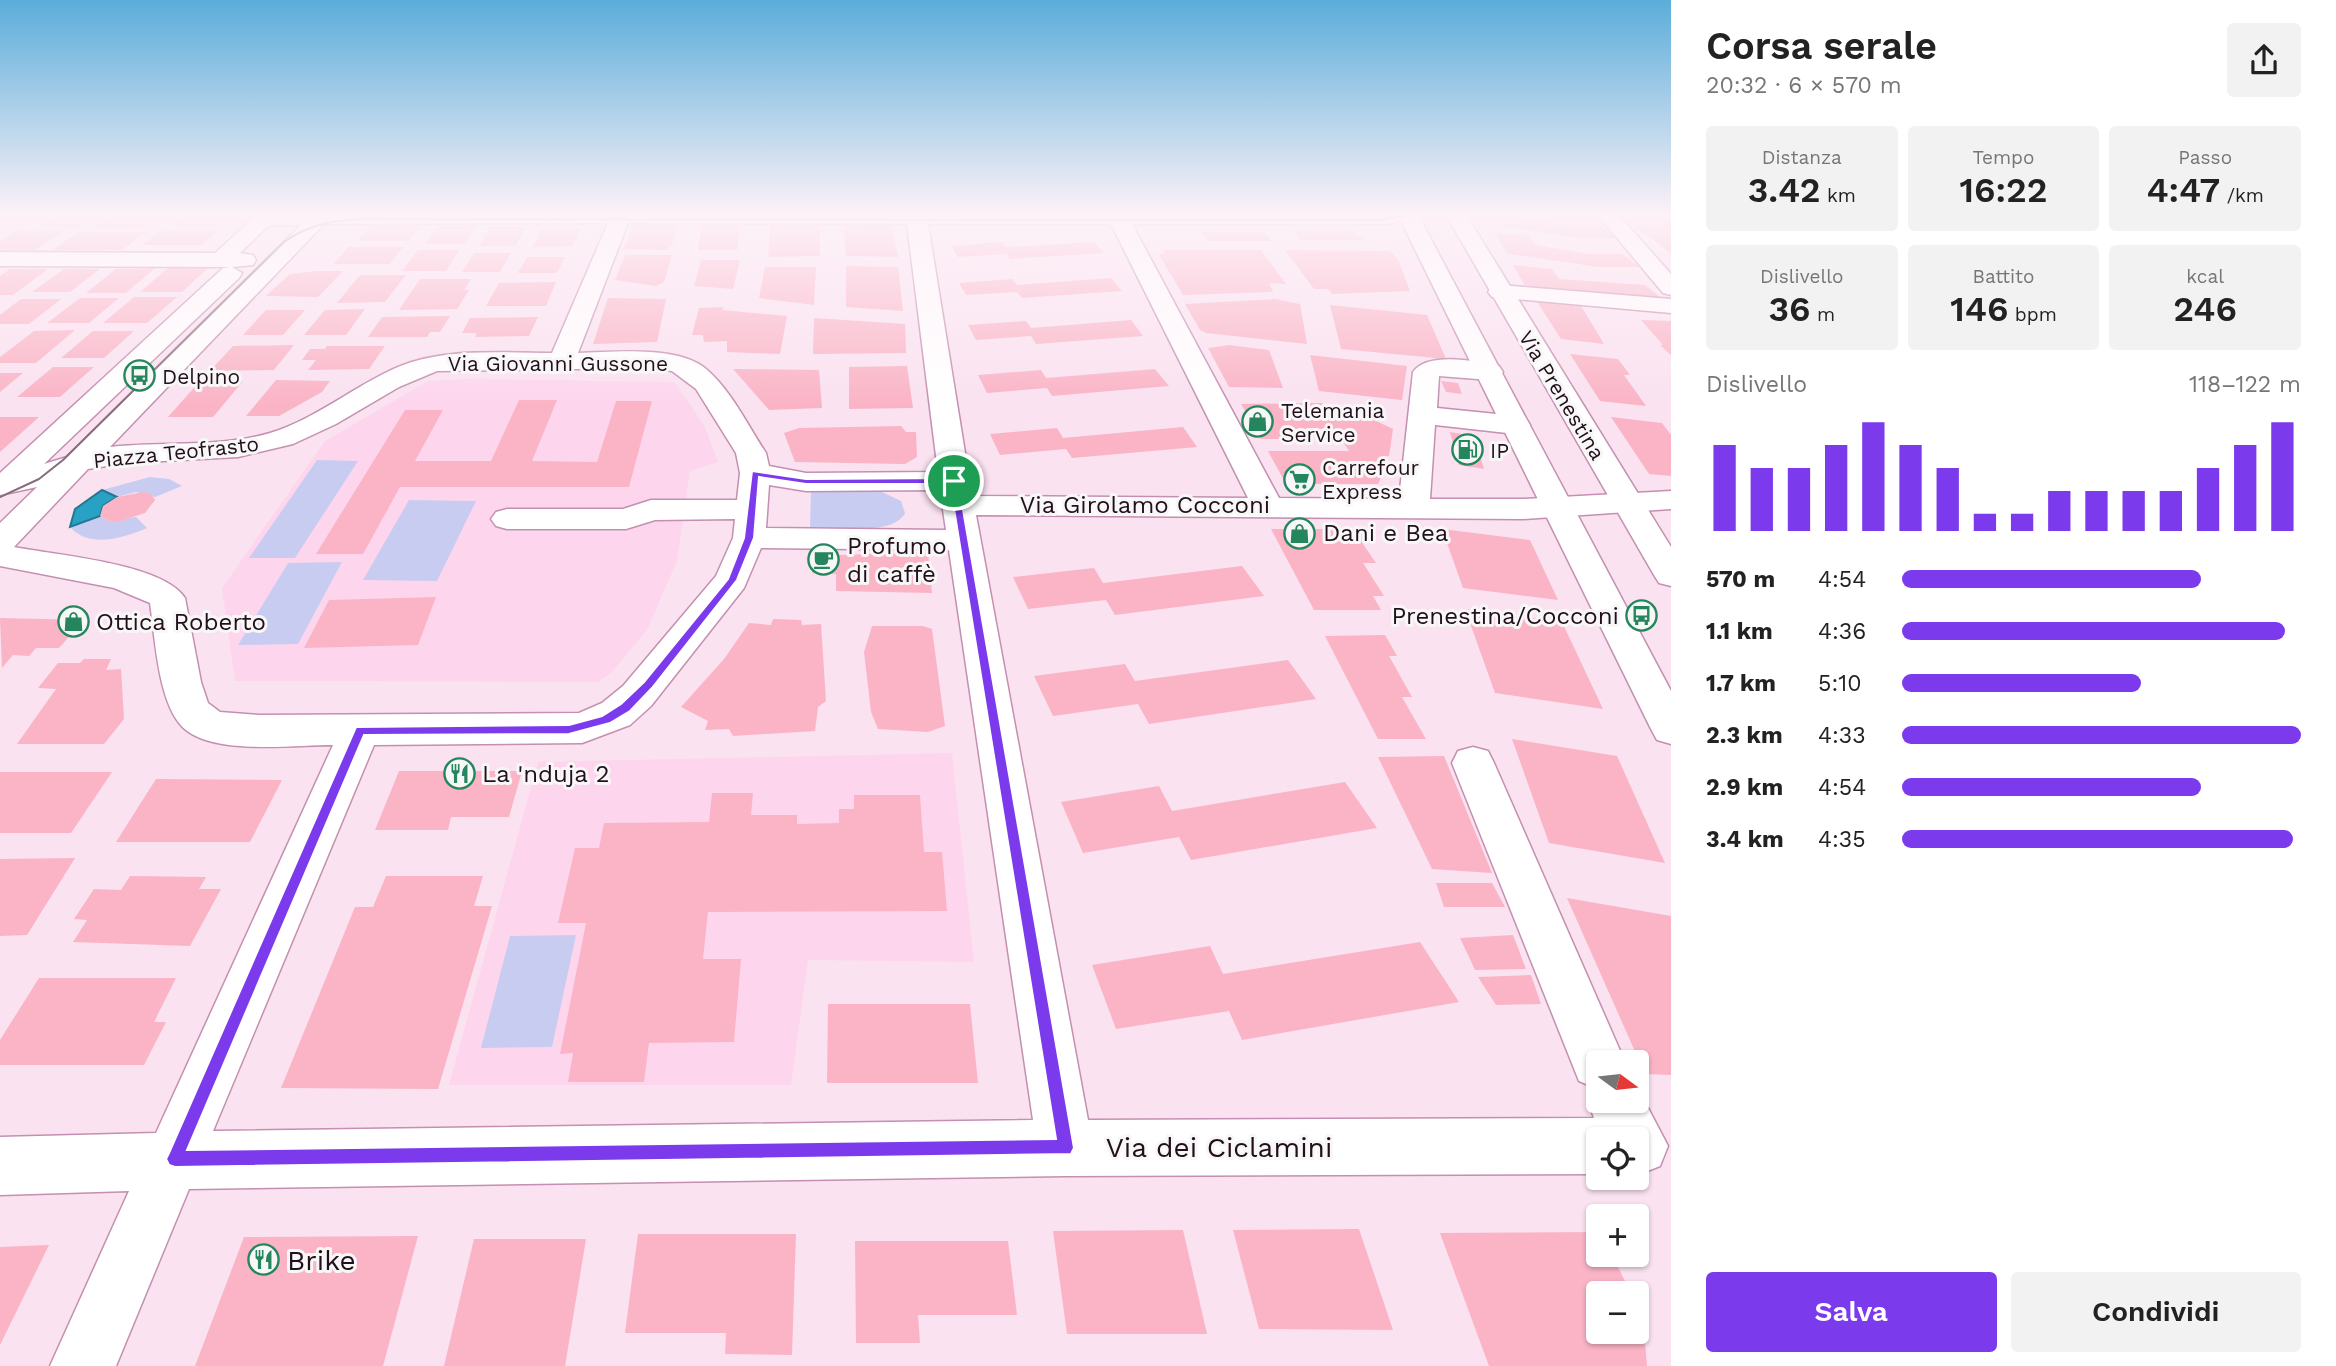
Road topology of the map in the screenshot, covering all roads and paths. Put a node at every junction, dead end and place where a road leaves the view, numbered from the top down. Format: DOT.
graph roads {
  1 [pos="233,277"];
  2 [pos="235,277"];
  3 [pos="237,277"];
  4 [pos="593,277"];
  5 [pos="925,277"];
  6 [pos="1149,277"];
  7 [pos="1442,277"];
  8 [pos="1491,277"];
  9 [pos="1500,292"];
  10 [pos="1671,306"];
  11 [pos="562,360"];
  12 [pos="1490,372"];
  13 [pos="351,404"];
  14 [pos="1422,415"];
  15 [pos="1516,425"];
  16 [pos="76,464"];
  17 [pos="755,473"];
  18 [pos="38,475"];
  19 [pos="1,489"];
  20 [pos="1671,500"];
  21 [pos="1627,502"];
  22 [pos="1268,506"];
  23 [pos="1414,507"];
  24 [pos="1560,507"];
  25 [pos="959,509"];
  26 [pos="507,519"];
  27 [pos="751,524"];
  28 [pos="0,542"];
  29 [pos="0,555"];
  30 [pos="1671,575"];
  31 [pos="1671,729"];
  32 [pos="360,730"];
  33 [pos="1473,763"];
  34 [pos="1593,1050"];
  35 [pos="1586,1138"];
  36 [pos="1065,1148"];
  37 [pos="175,1159"];
  38 [pos="0,1166"];
  39 [pos="83,1366"];
  1 -- 19 [label="street"];
  2 -- 18 [label="street"];
  3 -- 16 [label="street"];
  4 -- 11 [label="street"];
  5 -- 25 [label="street"];
  6 -- 22 [label="street"];
  7 -- 12 [label="street, Via Prenestina"];
  8 -- 9 [label="street, Via Prenestina"];
  9 -- 10 [label="street"];
  9 -- 21 [label="street, Via Prenestina"];
  11 -- 13 [label="street, Via Giovanni Gussone"];
  11 -- 17 [label="street, Via Giovanni Gussone"];
  12 -- 14 [label="street"];
  12 -- 15 [label="street, Via Prenestina"];
  13 -- 16 [label="street, Piazza Teofrasto"];
  14 -- 15 [label="street"];
  14 -- 23 [label="street"];
  15 -- 24 [label="street, Via Prenestina"];
  16 -- 18 [label="street, Piazza Teofrasto"];
  16 -- 28 [label="street"];
  17 -- 25 [label="street"];
  17 -- 27 [label="street, Via Giovanni Gussone"];
  18 -- 19 [label="street, Piazza Teofrasto"];
  20 -- 21 [label="street, Via Girolamo Cocconi"];
  21 -- 24 [label="street, Via Girolamo Cocconi"];
  21 -- 30 [label="street, Via Prenestina"];
  22 -- 23 [label="street, Via Girolamo Cocconi"];
  22 -- 25 [label="street, Via Girolamo Cocconi"];
  23 -- 24 [label="street, Via Girolamo Cocconi"];
  24 -- 31 [label="street, Via Prenestina"];
  25 -- 27 [label="street"];
  25 -- 36 [label="street"];
  26 -- 27 [label="street"];
  27 -- 32 [label="street, Via Giovanni Gussone"];
  29 -- 32 [label="street, Via Giovanni Gussone"];
  32 -- 37 [label="street"];
  33 -- 34 [label="street"];
  35 -- 36 [label="street, Via dei Ciclamini"];
  36 -- 37 [label="street, Via dei Ciclamini"];
  37 -- 38 [label="street, Via dei Ciclamini"];
  37 -- 39 [label="street"];
}
